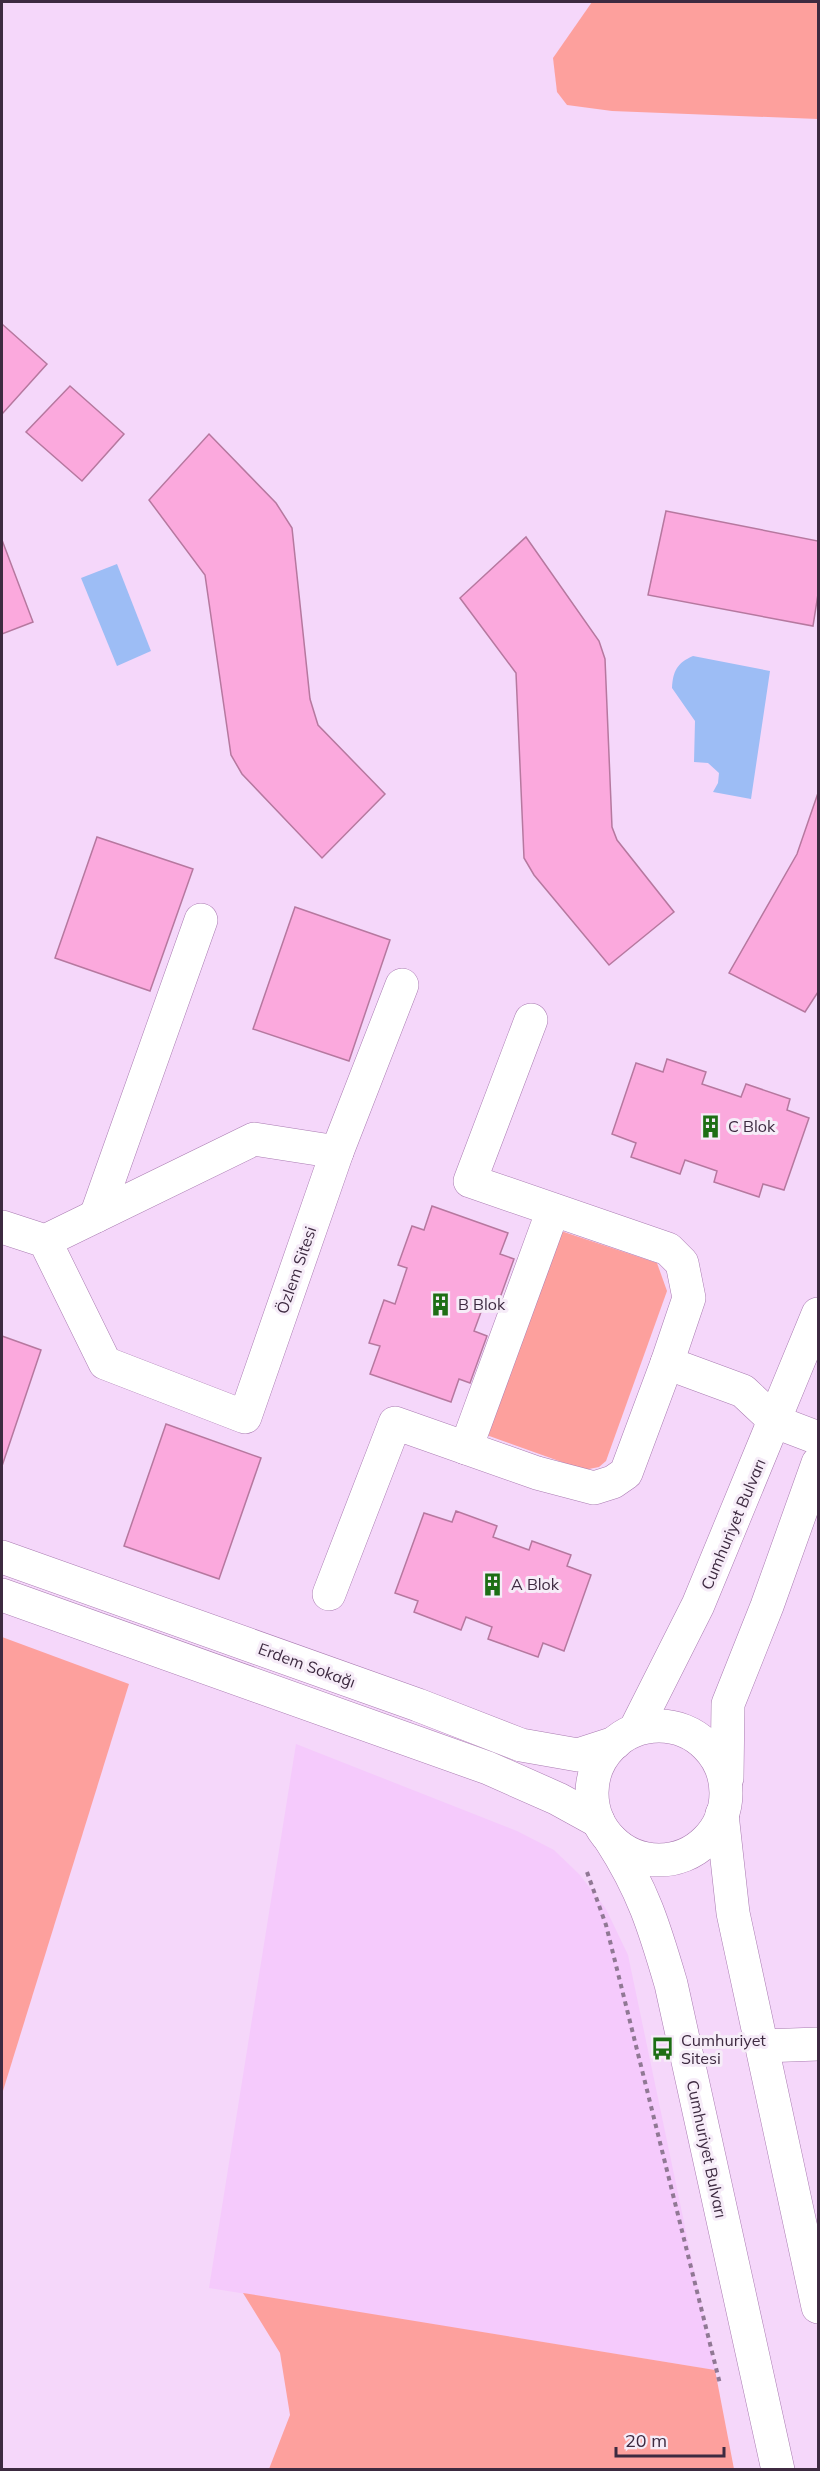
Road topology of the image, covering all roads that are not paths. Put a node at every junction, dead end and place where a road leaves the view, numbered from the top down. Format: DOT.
graph roads {
  1 [pos="201,920"];
  2 [pos="402,985"];
  3 [pos="531,1020"];
  4 [pos="337,1152"];
  5 [pos="553,1210"];
  6 [pos="96,1216"];
  7 [pos="2,1227"];
  8 [pos="45,1241"];
  9 [pos="819,1314"];
  10 [pos="667,1363"];
  11 [pos="776,1422"];
  12 [pos="819,1438"];
  13 [pos="466,1448"];
  14 [pos="819,1463"];
  15 [pos="2,1557"];
  16 [pos="328,1594"];
  17 [pos="2,1595"];
  18 [pos="625,1736"];
  19 [pos="724,1800"];
  20 [pos="604,1830"];
  21 [pos="819,2044"];
  22 [pos="763,2046"];
  23 [pos="819,2307"];
  24 [pos="778,2469"];
  1 -- 6 [label="street"];
  2 -- 4 [label="street"];
  3 -- 5 [label="street"];
  4 -- 6 [label="street"];
  4 -- 8 [label="street, Özlem Sitesi"];
  5 -- 10 [label="street"];
  5 -- 13 [label="street"];
  6 -- 8 [label="street"];
  7 -- 8 [label="street"];
  9 -- 11 [label="street, Cumhuriyet Bulvarı"];
  10 -- 11 [label="street"];
  10 -- 13 [label="street"];
  11 -- 12 [label="street"];
  11 -- 18 [label="street, Cumhuriyet Bulvarı"];
  13 -- 16 [label="street"];
  14 -- 19 [label="street"];
  15 -- 18 [label="street, Erdem Sokağı"];
  17 -- 20 [label="street"];
  18 -- 19 [label="street"];
  18 -- 20 [label="street"];
  19 -- 20 [label="street"];
  19 -- 22 [label="street"];
  20 -- 24 [label="street, Cumhuriyet Bulvarı"];
  21 -- 22 [label="street"];
  22 -- 23 [label="street"];
}
